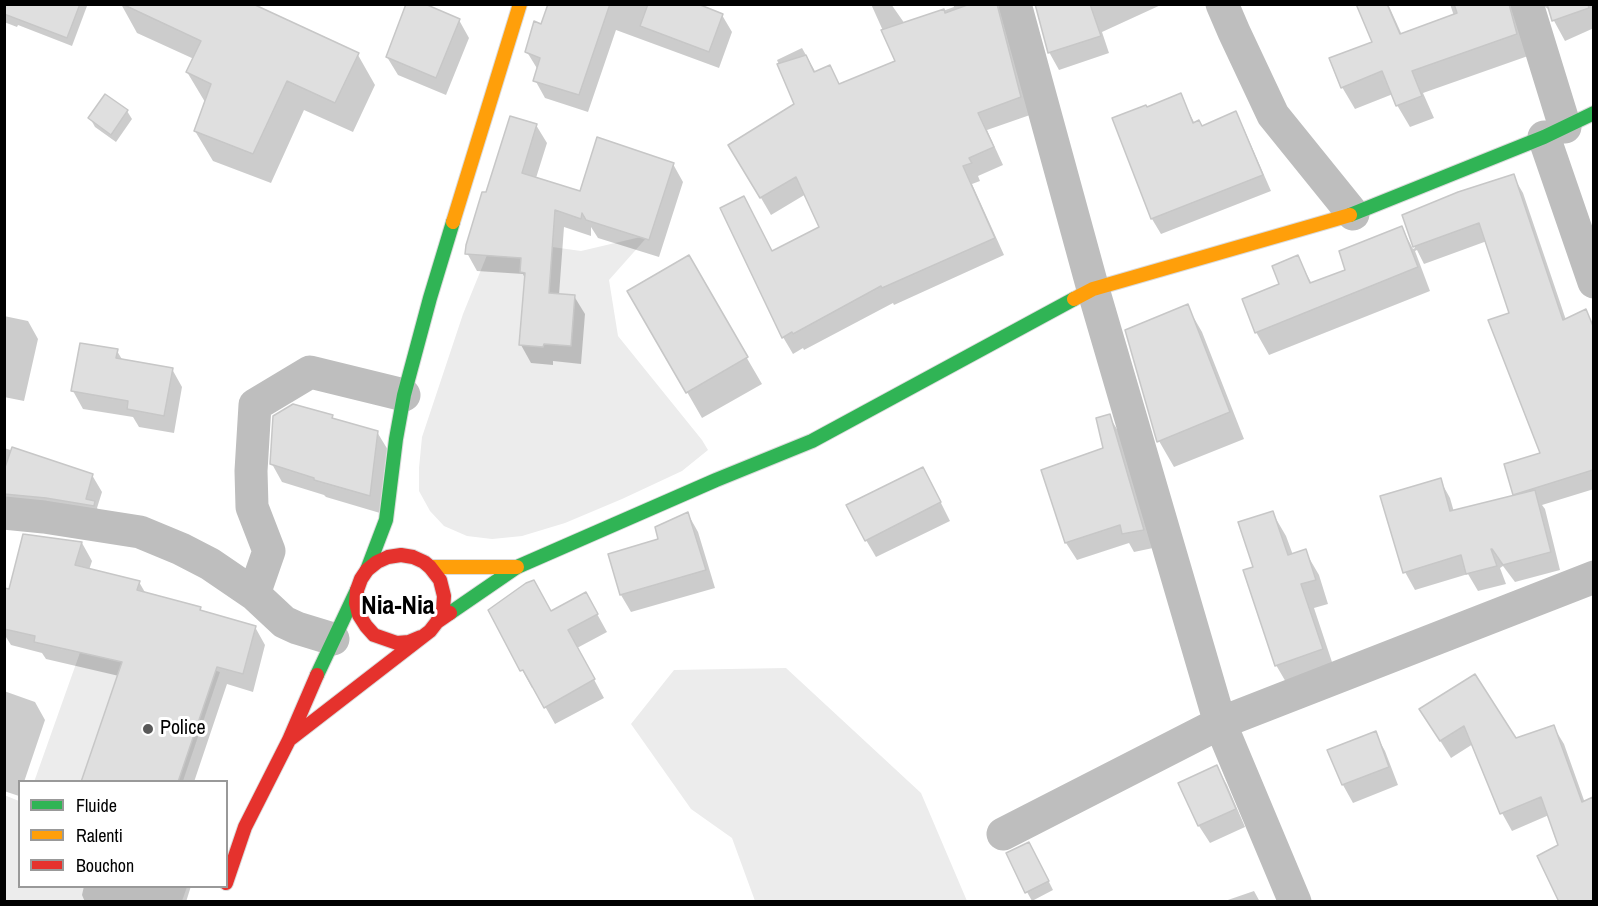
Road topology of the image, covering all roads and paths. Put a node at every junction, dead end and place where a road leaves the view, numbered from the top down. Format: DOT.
graph roads {
  1 [pos="520,4"];
  2 [pos="1015,4"];
  3 [pos="1222,4"];
  4 [pos="1527,4"];
  5 [pos="1567,126"];
  6 [pos="1353,214"];
  7 [pos="1593,282"];
  8 [pos="1093,289"];
  9 [pos="404,394"];
  10 [pos="4,513"];
  11 [pos="409,545"];
  12 [pos="427,564"];
  13 [pos="517,567"];
  14 [pos="367,570"];
  15 [pos="1593,577"];
  16 [pos="357,590"];
  17 [pos="254,594"];
  18 [pos="437,622"];
  19 [pos="421,637"];
  20 [pos="333,639"];
  21 [pos="1220,723"];
  22 [pos="289,740"];
  23 [pos="1003,834"];
  24 [pos="228,879"];
  25 [pos="1294,902"];
  1 -- 9 [label="main road"];
  2 -- 8 [label="street"];
  3 -- 6 [label="street"];
  4 -- 5 [label="street"];
  5 -- 6 [label="main road"];
  5 -- 7 [label="street"];
  6 -- 8 [label="main road"];
  8 -- 13 [label="main road"];
  8 -- 21 [label="street"];
  9 -- 14 [label="main road"];
  9 -- 17 [label="street"];
  10 -- 17 [label="street"];
  11 -- 12 [label="main road"];
  12 -- 13 [label="main road"];
  12 -- 14 [label="main road"];
  12 -- 18 [label="main road"];
  13 -- 18 [label="main road"];
  14 -- 16 [label="main road"];
  15 -- 21 [label="street"];
  16 -- 19 [label="main road"];
  16 -- 20 [label="main road"];
  17 -- 20 [label="street"];
  18 -- 19 [label="main road"];
  19 -- 22 [label="main road"];
  20 -- 22 [label="main road"];
  21 -- 23 [label="street"];
  21 -- 25 [label="street"];
  22 -- 24 [label="main road"];
}
